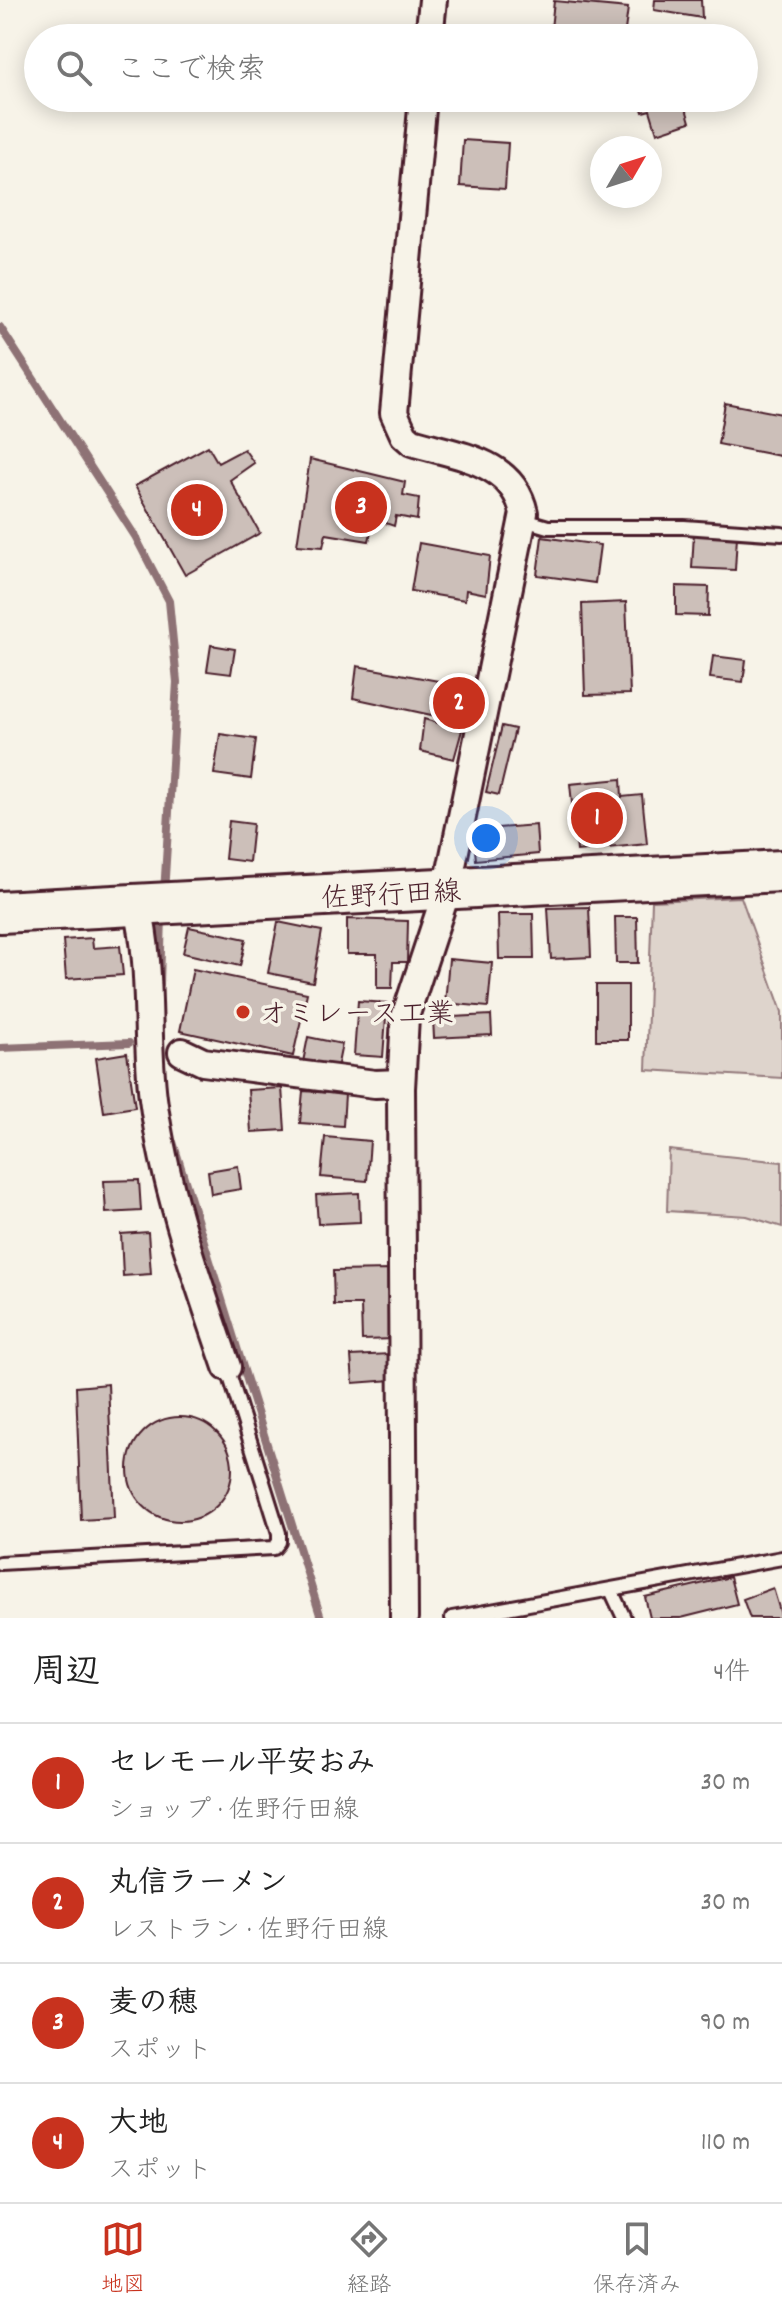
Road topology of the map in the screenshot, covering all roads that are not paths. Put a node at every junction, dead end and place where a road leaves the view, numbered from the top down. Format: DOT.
graph roads {
  1 [pos="433,0"];
  2 [pos="430,24"];
  3 [pos="422,112"];
  4 [pos="524,520"];
  5 [pos="782,534"];
  6 [pos="782,871"];
  7 [pos="447,890"];
  8 [pos="158,903"];
  9 [pos="0,912"];
  10 [pos="182,1052"];
  11 [pos="401,1083"];
  12 [pos="227,1367"];
  13 [pos="782,1558"];
  14 [pos="0,1563"];
  15 [pos="611,1590"];
  16 [pos="404,1618"];
  17 [pos="452,1618"];
  18 [pos="624,1618"];
  1 -- 2 [label="street"];
  3 -- 4 [label="street"];
  4 -- 5 [label="lane"];
  4 -- 7 [label="street"];
  6 -- 7 [label="main road, 佐野行田線"];
  7 -- 8 [label="main road, 佐野行田線"];
  7 -- 11 [label="street"];
  8 -- 9 [label="main road, 佐野行田線"];
  8 -- 12 [label="street"];
  10 -- 11 [label="street"];
  11 -- 16 [label="street"];
  12 -- 14 [label="lane"];
  13 -- 15 [label="lane"];
  15 -- 17 [label="lane"];
  15 -- 18 [label="lane"];
}
